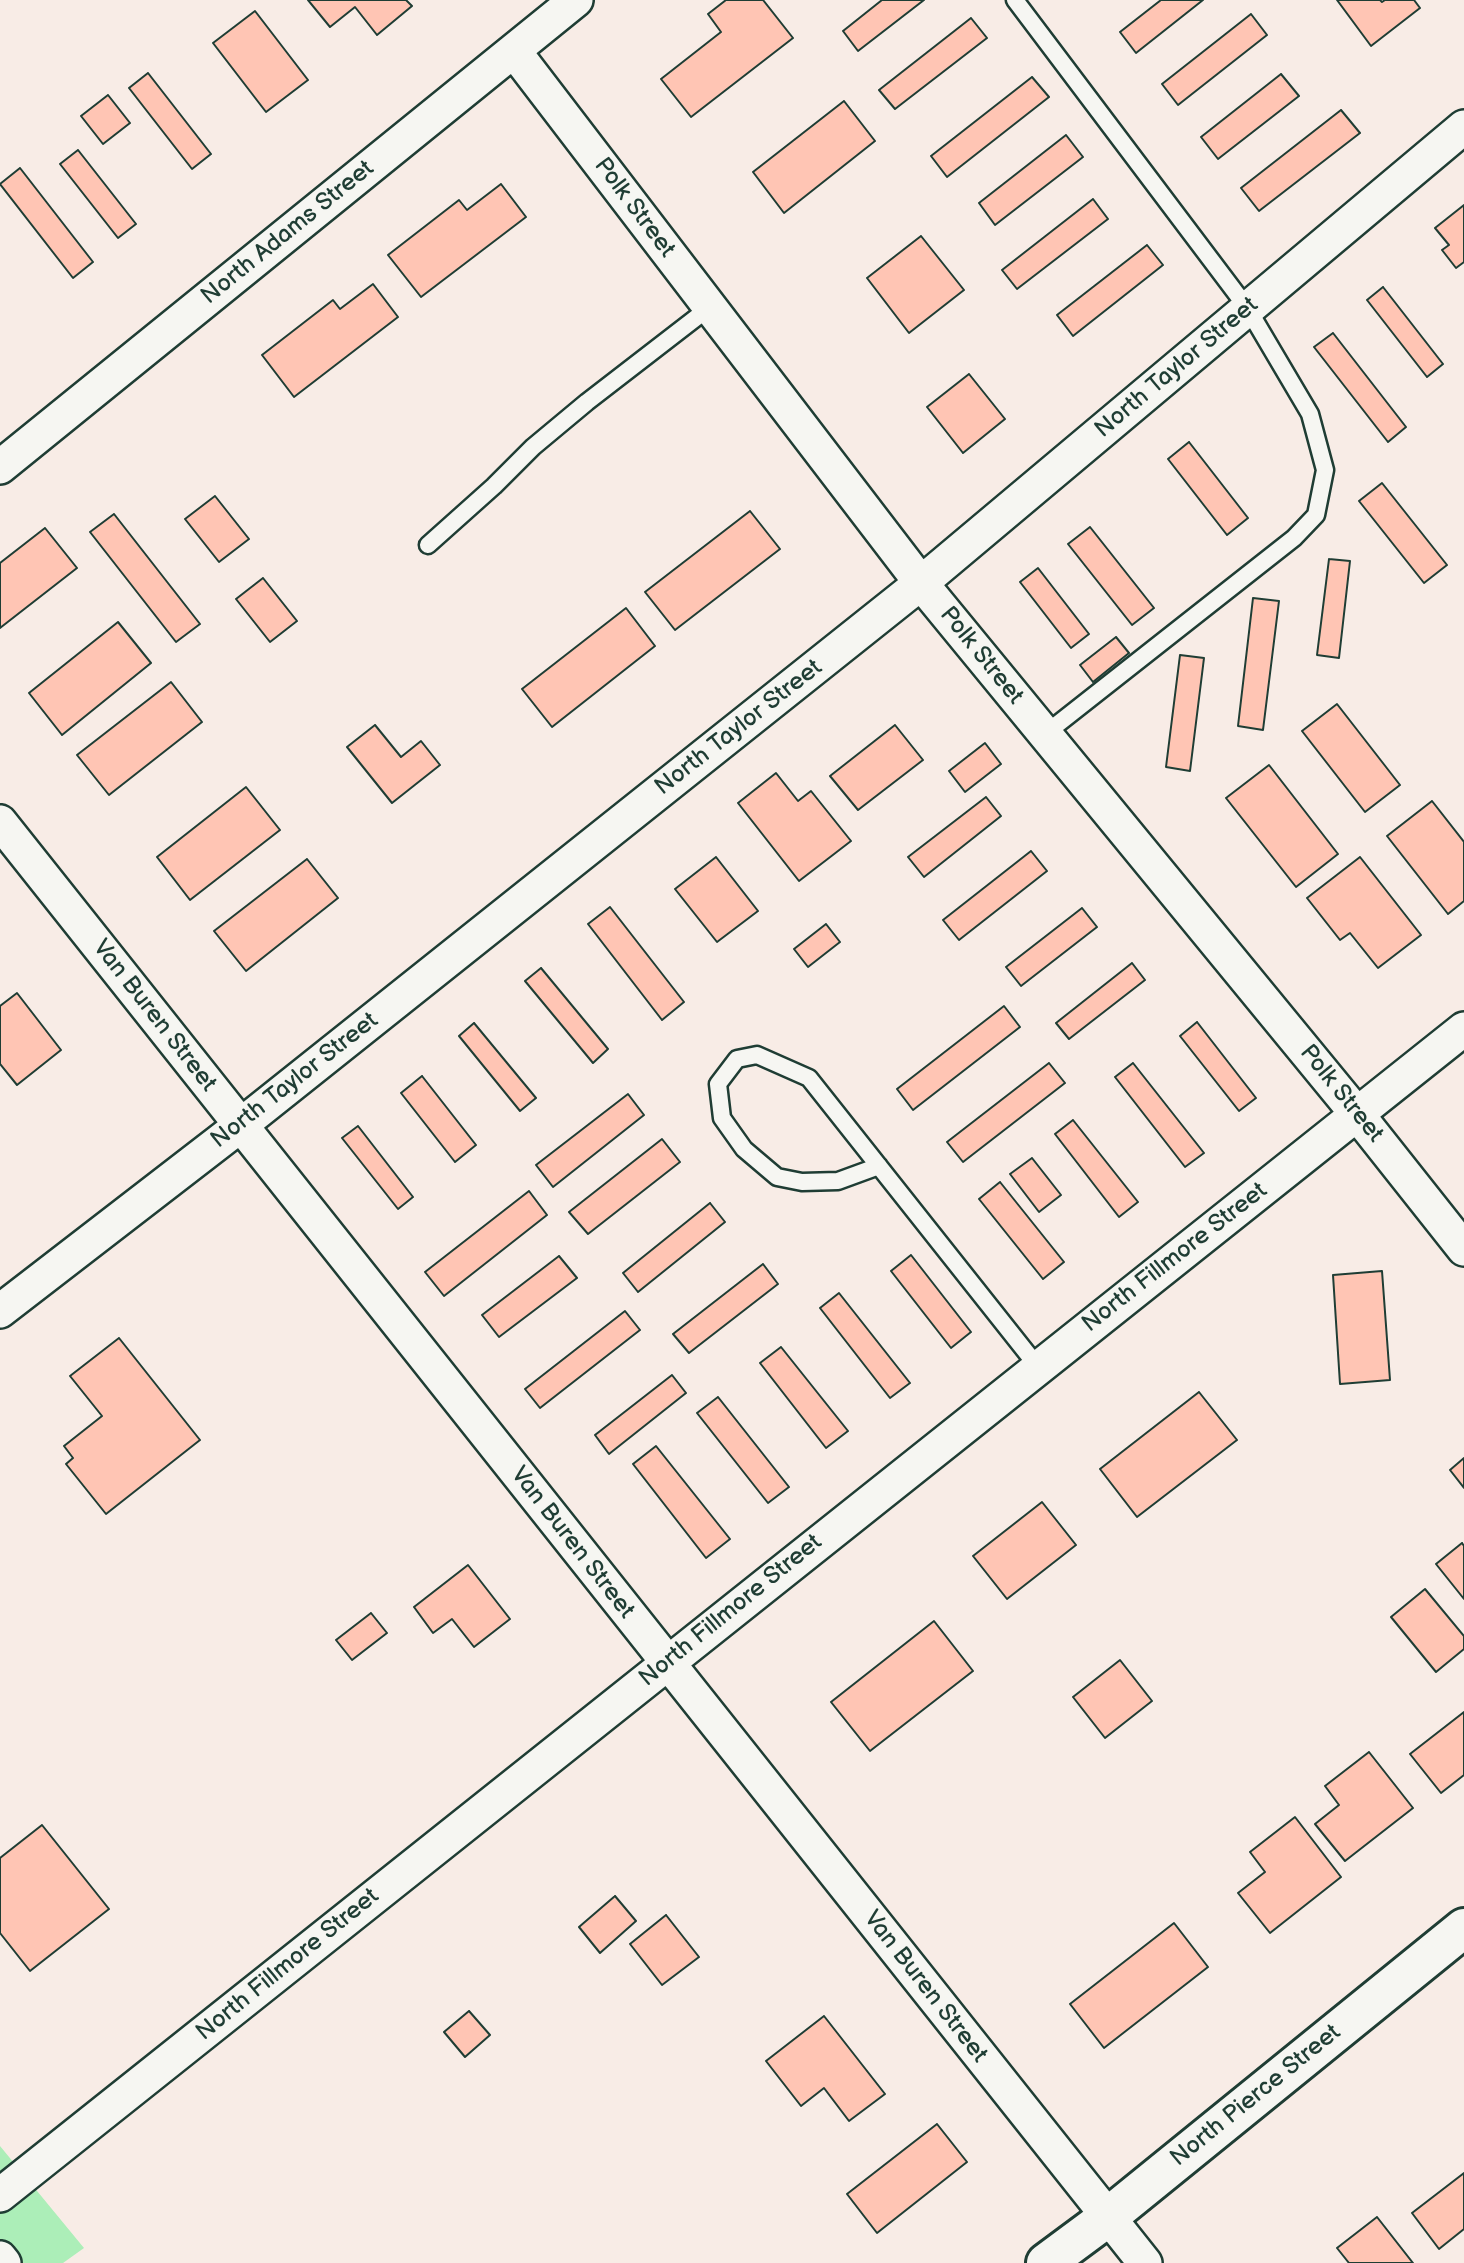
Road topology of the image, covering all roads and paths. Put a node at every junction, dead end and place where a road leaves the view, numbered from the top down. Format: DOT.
graph roads {
  1 [pos="576,0"];
  2 [pos="1015,0"];
  3 [pos="514,51"];
  4 [pos="1464,127"];
  5 [pos="710,307"];
  6 [pos="1248,309"];
  7 [pos="0,467"];
  8 [pos="428,545"];
  9 [pos="922,583"];
  10 [pos="1045,734"];
  11 [pos="0,822"];
  12 [pos="1464,1030"];
  13 [pos="1357,1114"];
  14 [pos="240,1125"];
  15 [pos="879,1167"];
  16 [pos="1464,1249"];
  17 [pos="0,1311"];
  18 [pos="1038,1367"];
  19 [pos="667,1663"];
  20 [pos="1464,1928"];
  21 [pos="0,2195"];
  22 [pos="1108,2217"];
  23 [pos="0,2258"];
  24 [pos="4,2263"];
  25 [pos="1046,2263"];
  26 [pos="1144,2263"];
  1 -- 3 [label="street, North Adams Street"];
  2 -- 6 [label="lane"];
  3 -- 5 [label="street, Polk Street"];
  3 -- 7 [label="street, North Adams Street"];
  4 -- 6 [label="street, North Taylor Street"];
  5 -- 8 [label="lane"];
  5 -- 9 [label="street, Polk Street"];
  6 -- 9 [label="street, North Taylor Street"];
  6 -- 10 [label="lane"];
  9 -- 10 [label="street, Polk Street"];
  9 -- 14 [label="street, North Taylor Street"];
  10 -- 13 [label="street, Polk Street"];
  11 -- 14 [label="street, Van Buren Street"];
  12 -- 13 [label="street, North Fillmore Street"];
  13 -- 16 [label="street, Polk Street"];
  13 -- 18 [label="street, North Fillmore Street"];
  14 -- 17 [label="street, North Taylor Street"];
  14 -- 19 [label="street, Van Buren Street"];
  15 -- 15 [label="lane"];
  15 -- 18 [label="lane"];
  18 -- 19 [label="street, North Fillmore Street"];
  19 -- 21 [label="street, North Fillmore Street"];
  19 -- 22 [label="street, Van Buren Street"];
  20 -- 22 [label="main road, North Pierce Street"];
  22 -- 25 [label="main road, North Pierce Street"];
  22 -- 26 [label="street, Van Buren Street"];
  23 -- 24 [label="street"];
}
